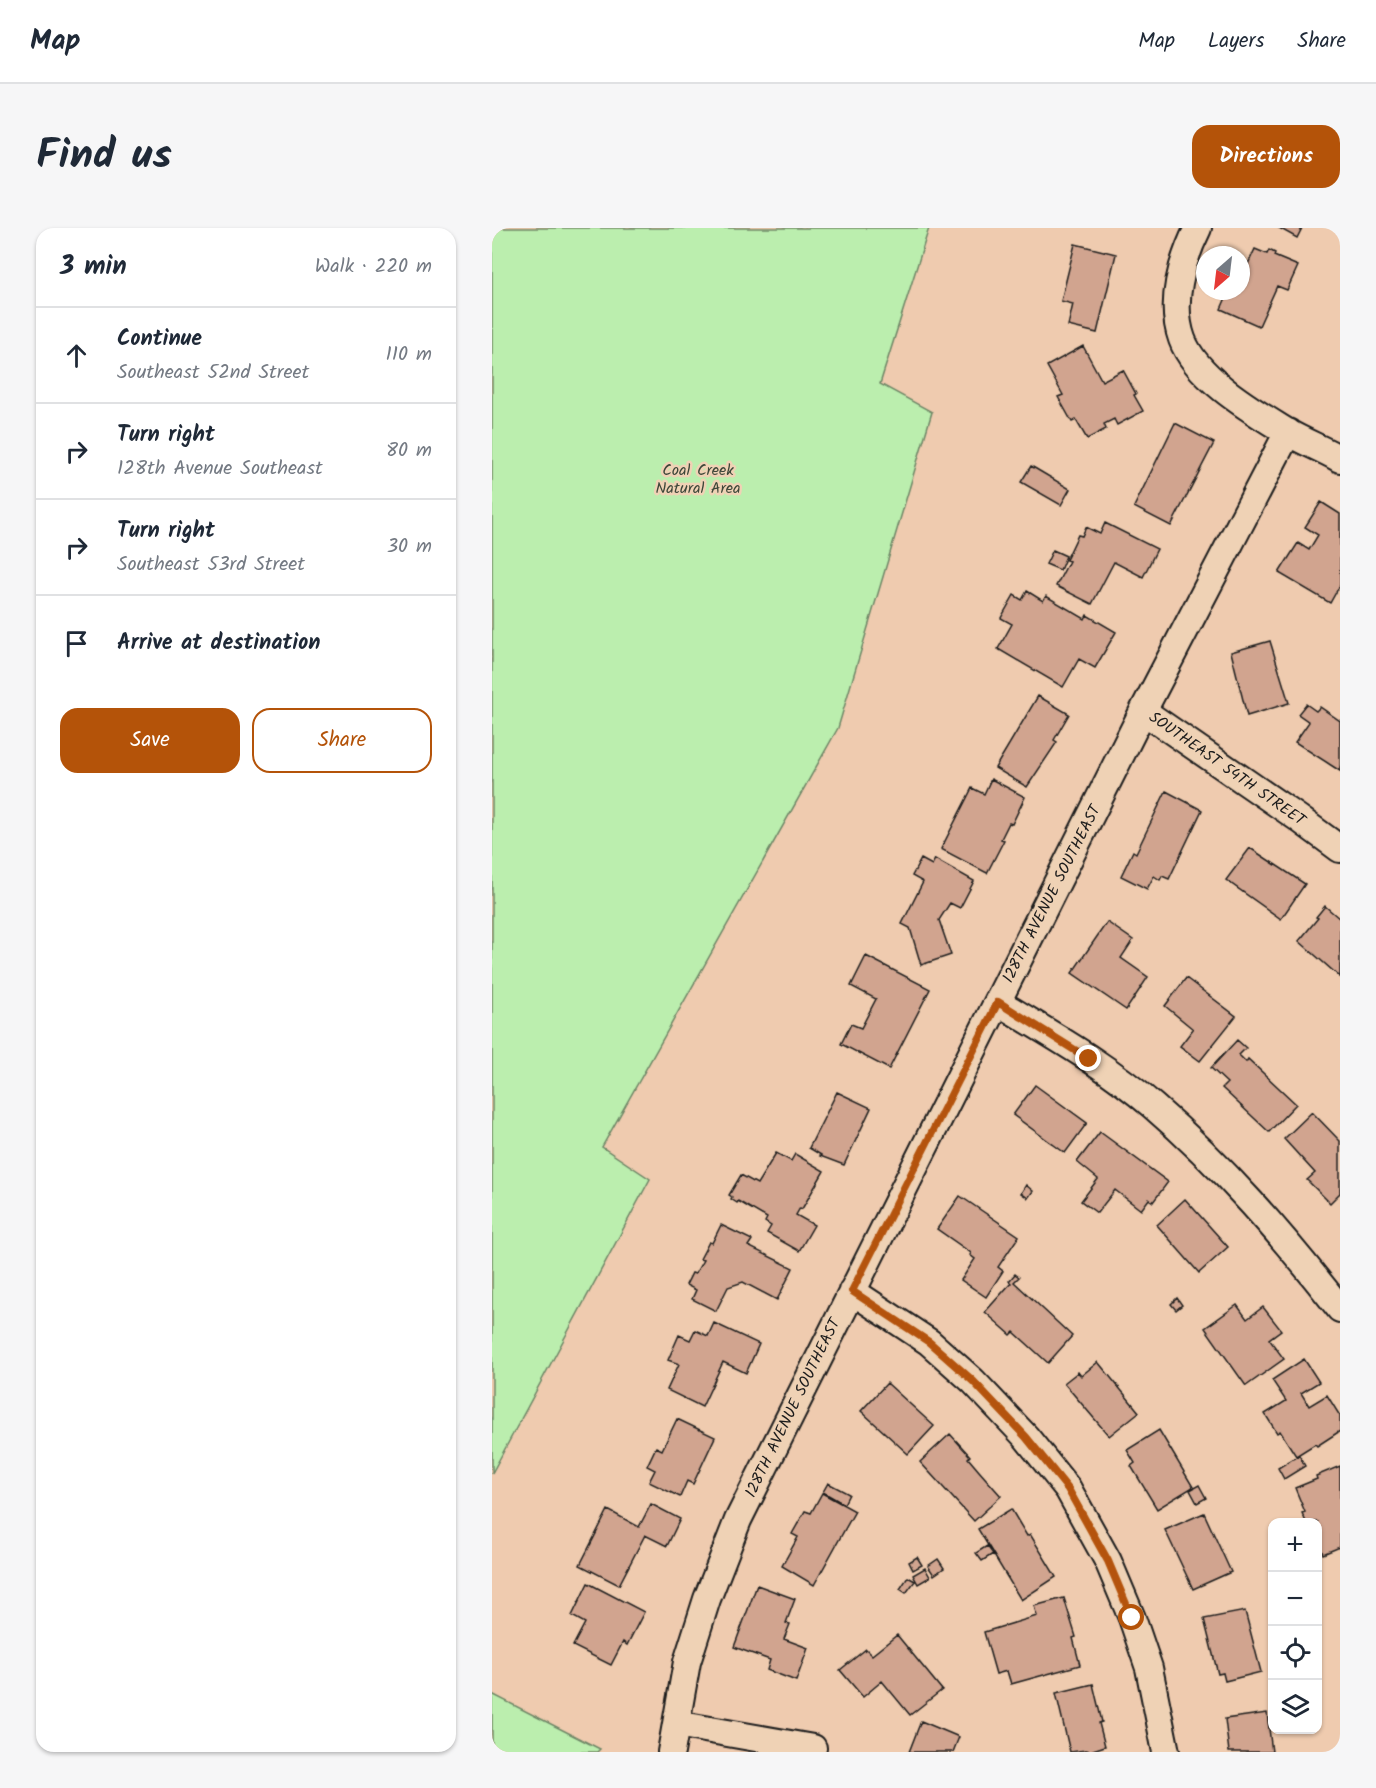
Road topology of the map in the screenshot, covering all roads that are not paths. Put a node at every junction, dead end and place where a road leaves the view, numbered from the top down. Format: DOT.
graph roads {
  1 [pos="1198,228"];
  2 [pos="1288,432"];
  3 [pos="1340,459"];
  4 [pos="1143,711"];
  5 [pos="1340,849"];
  6 [pos="998,1002"];
  7 [pos="852,1291"];
  8 [pos="1340,1309"];
  9 [pos="676,1724"];
  10 [pos="813,1748"];
  11 [pos="671,1752"];
  12 [pos="1166,1752"];
  1 -- 2 [label="street"];
  2 -- 3 [label="street"];
  2 -- 4 [label="street, 128TH AVENUE SOUTHEAST"];
  4 -- 5 [label="street, SOUTHEAST 54TH STREET"];
  4 -- 6 [label="street, 128TH AVENUE SOUTHEAST"];
  6 -- 7 [label="street, 128TH AVENUE SOUTHEAST"];
  6 -- 8 [label="street"];
  7 -- 9 [label="street, 128TH AVENUE SOUTHEAST"];
  7 -- 12 [label="street"];
  9 -- 10 [label="street"];
  9 -- 11 [label="street, 128TH AVENUE SOUTHEAST"];
}
